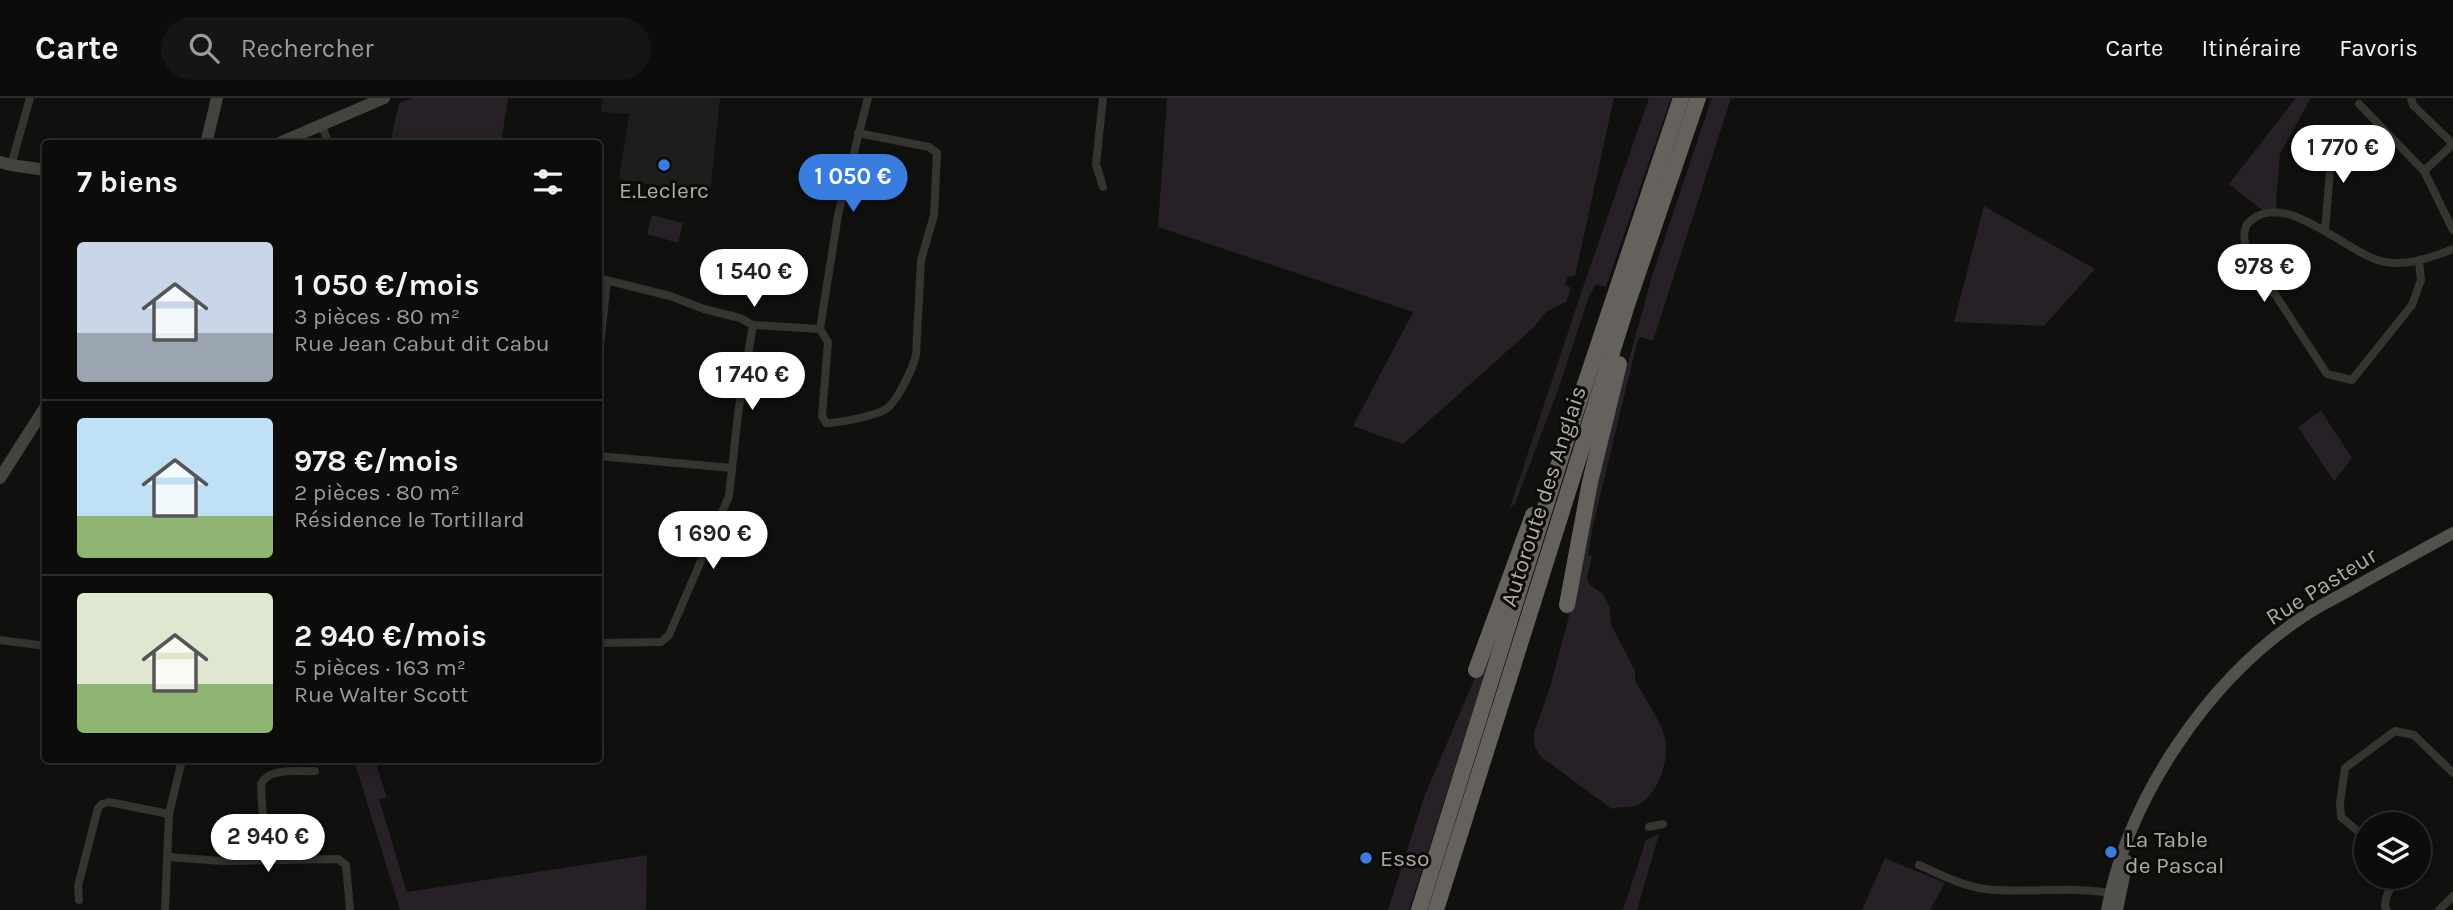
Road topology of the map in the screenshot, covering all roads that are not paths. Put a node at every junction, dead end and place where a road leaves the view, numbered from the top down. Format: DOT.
graph roads {
  1 [pos="30,98"];
  2 [pos="217,98"];
  3 [pos="384,98"];
  4 [pos="868,98"];
  5 [pos="1103,98"];
  6 [pos="1681,98"];
  7 [pos="1698,98"];
  8 [pos="2412,98"];
  9 [pos="2359,104"];
  10 [pos="321,124"];
  11 [pos="858,133"];
  12 [pos="207,140"];
  13 [pos="286,140"];
  14 [pos="327,140"];
  15 [pos="2453,144"];
  16 [pos="2326,147"];
  17 [pos="4,165"];
  18 [pos="42,170"];
  19 [pos="2424,171"];
  20 [pos="1103,187"];
  21 [pos="1655,223"];
  22 [pos="2325,230"];
  23 [pos="2453,230"];
  24 [pos="2453,249"];
  25 [pos="2419,261"];
  26 [pos="603,279"];
  27 [pos="753,325"];
  28 [pos="820,329"];
  29 [pos="42,412"];
  30 [pos="1567,438"];
  31 [pos="602,456"];
  32 [pos="732,468"];
  33 [pos="0,478"];
  34 [pos="2453,533"];
  35 [pos="1567,605"];
  36 [pos="0,640"];
  37 [pos="602,643"];
  38 [pos="42,645"];
  39 [pos="1476,670"];
  40 [pos="181,763"];
  41 [pos="315,771"];
  42 [pos="2453,772"];
  43 [pos="169,814"];
  44 [pos="1662,824"];
  45 [pos="1649,827"];
  46 [pos="2354,828"];
  47 [pos="167,857"];
  48 [pos="265,859"];
  49 [pos="1919,865"];
  50 [pos="2390,889"];
  51 [pos="2115,894"];
  52 [pos="2453,896"];
  53 [pos="79,901"];
  54 [pos="166,910"];
  55 [pos="350,910"];
  56 [pos="1419,910"];
  57 [pos="1436,910"];
  58 [pos="2107,910"];
  59 [pos="2117,910"];
  60 [pos="2387,910"];
  61 [pos="2440,910"];
  1 -- 17 [label="street"];
  2 -- 12 [label="main road"];
  3 -- 10 [label="main road"];
  4 -- 11 [label="street"];
  5 -- 20 [label="street"];
  6 -- 30 [label="highway, Autoroute des Anglais"];
  7 -- 21 [label="highway, Autoroute des Anglais"];
  8 -- 15 [label="street"];
  9 -- 19 [label="street"];
  10 -- 13 [label="main road"];
  10 -- 14 [label="street"];
  11 -- 28 [label="street"];
  11 -- 28 [label="street"];
  15 -- 19 [label="street"];
  16 -- 22 [label="street"];
  17 -- 18 [label="main road"];
  19 -- 23 [label="street"];
  21 -- 35 [label="highway"];
  21 -- 57 [label="highway, Autoroute des Anglais"];
  22 -- 25 [label="street"];
  22 -- 25 [label="street"];
  24 -- 25 [label="street"];
  26 -- 27 [label="street"];
  27 -- 28 [label="street"];
  27 -- 32 [label="street"];
  29 -- 33 [label="main road"];
  30 -- 39 [label="highway"];
  30 -- 56 [label="highway, Autoroute des Anglais"];
  31 -- 32 [label="street"];
  32 -- 37 [label="street"];
  34 -- 51 [label="main road, Rue Pasteur"];
  36 -- 38 [label="street"];
  40 -- 43 [label="street"];
  41 -- 48 [label="street"];
  42 -- 46 [label="street"];
  43 -- 47 [label="street"];
  43 -- 53 [label="street"];
  44 -- 45 [label="street"];
  47 -- 48 [label="street"];
  47 -- 54 [label="street"];
  48 -- 55 [label="street"];
  49 -- 51 [label="street"];
  50 -- 60 [label="street"];
  51 -- 58 [label="main road, Rue Pasteur"];
  51 -- 59 [label="main road, Rue Pasteur"];
  52 -- 61 [label="street"];
}
